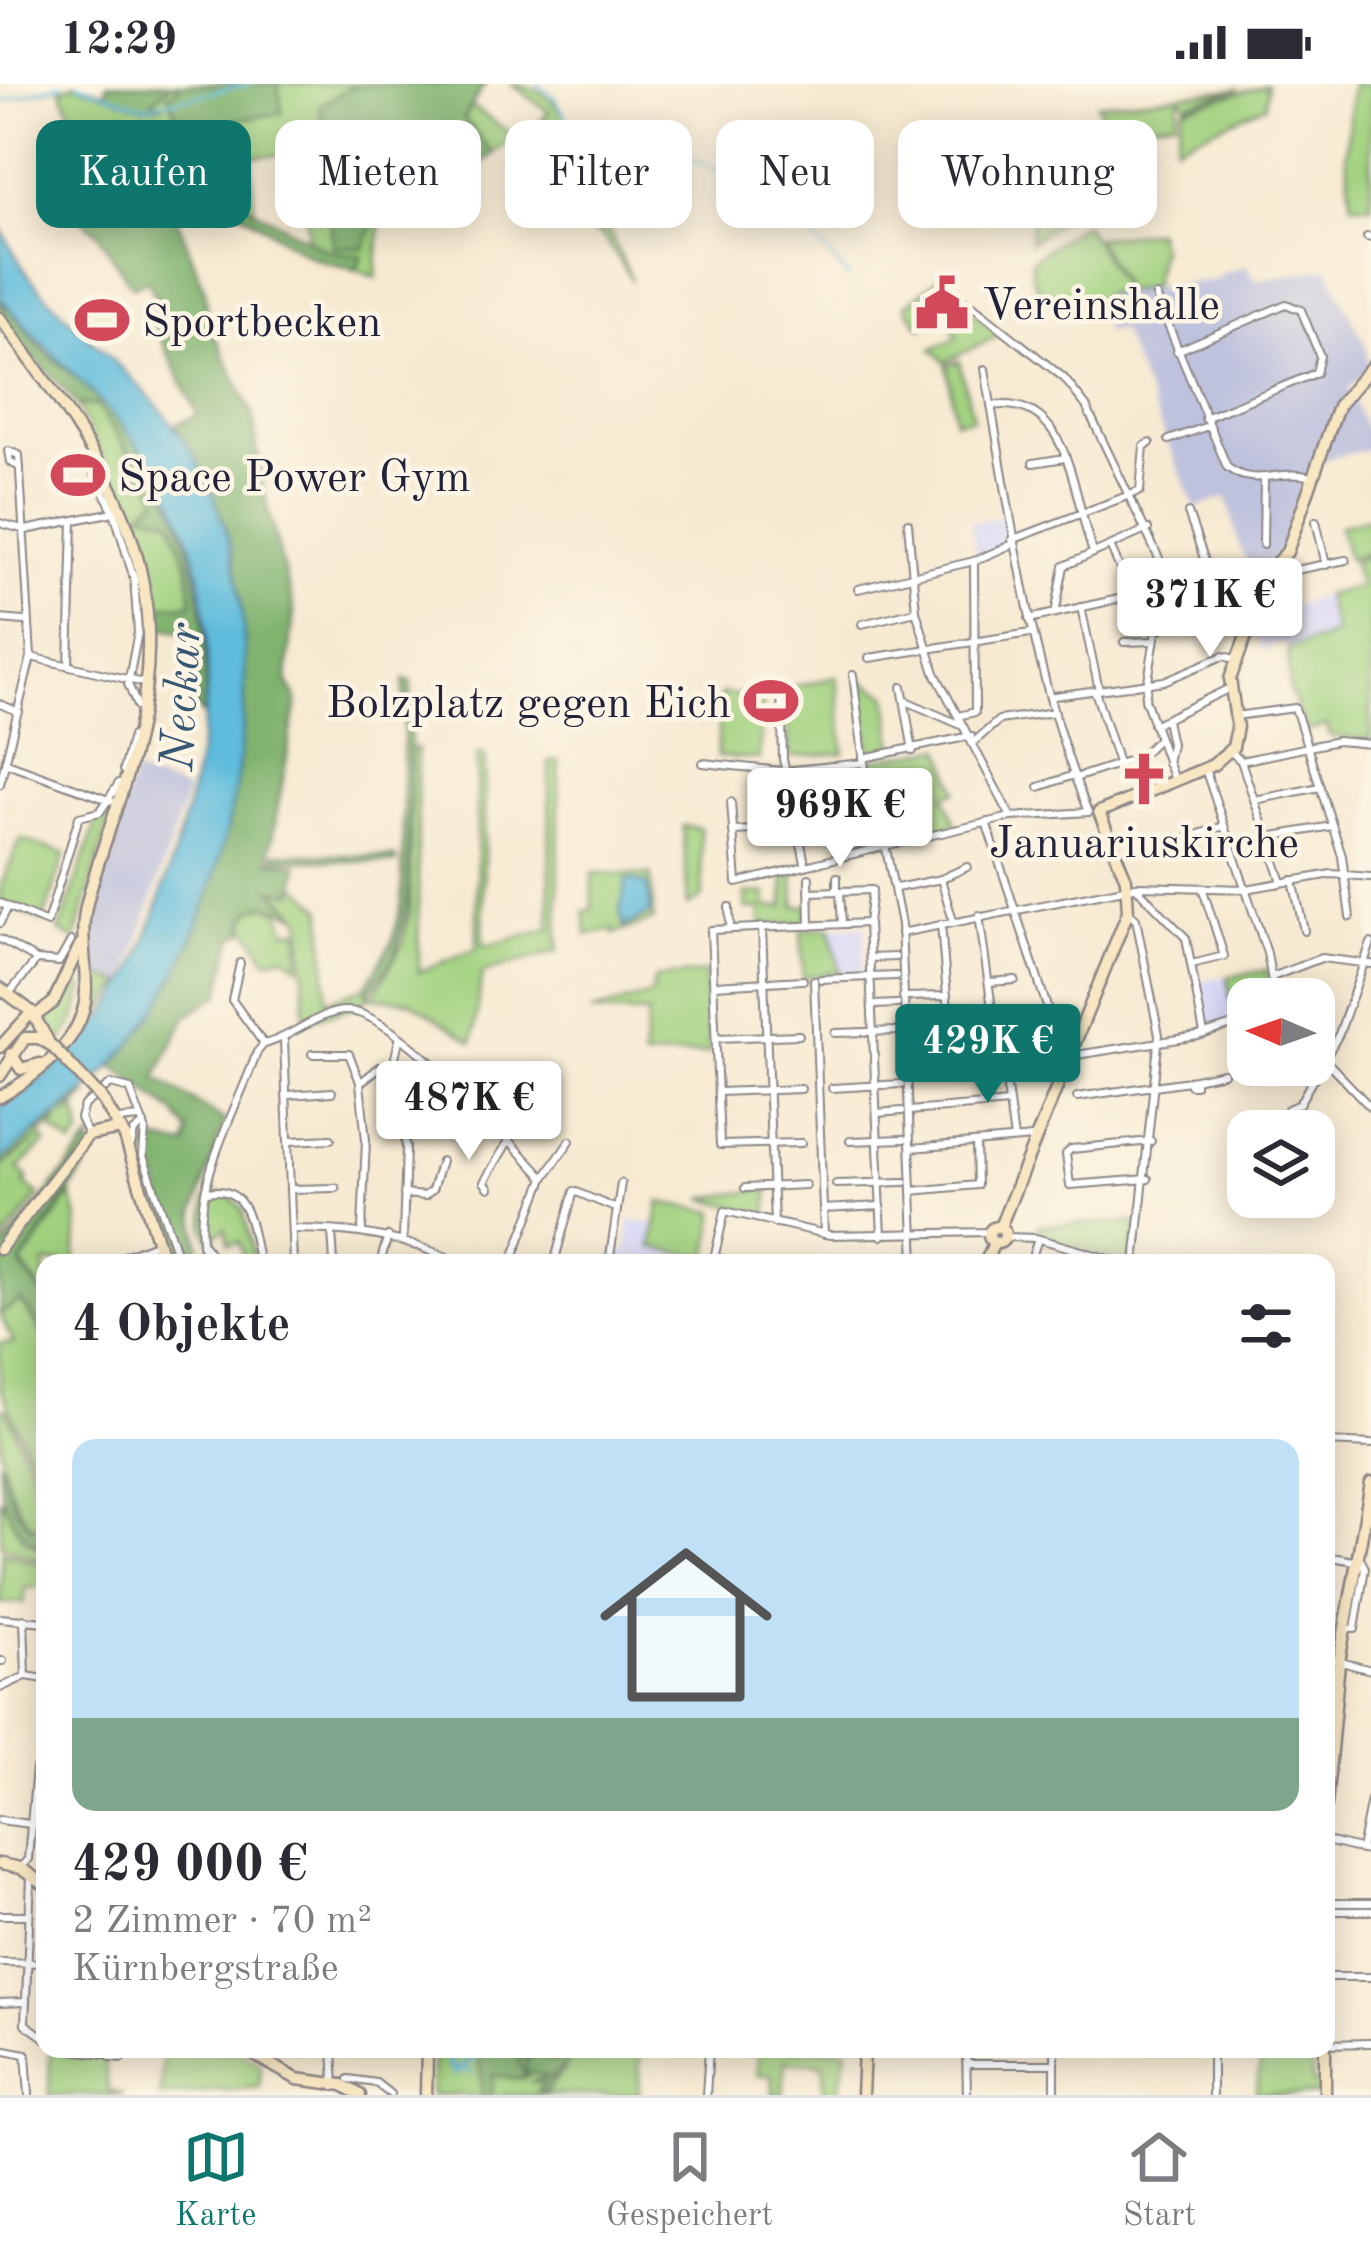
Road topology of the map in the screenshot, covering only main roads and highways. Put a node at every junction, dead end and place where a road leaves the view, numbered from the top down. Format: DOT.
graph roads {
  1 [pos="0,318"];
  2 [pos="1371,367"];
  3 [pos="76,941"];
  4 [pos="64,983"];
  5 [pos="86,986"];
  6 [pos="5,990"];
  7 [pos="34,1014"];
  8 [pos="48,1042"];
  9 [pos="6,1050"];
  10 [pos="44,1063"];
  11 [pos="0,1077"];
  12 [pos="0,1097"];
  13 [pos="119,1131"];
  14 [pos="0,1249"];
  15 [pos="161,1254"];
  16 [pos="989,1254"];
  17 [pos="1371,1484"];
  18 [pos="1335,1655"];
  19 [pos="0,1864"];
  20 [pos="36,1877"];
  21 [pos="258,2058"];
  22 [pos="424,2058"];
  23 [pos="863,2058"];
  24 [pos="1325,2058"];
  25 [pos="358,2092"];
  26 [pos="423,2095"];
  27 [pos="862,2095"];
  28 [pos="1325,2095"];
  1 -- 3 [label="main road"];
  2 -- 16 [label="main road"];
  3 -- 4 [label="main road"];
  3 -- 5 [label="main road"];
  4 -- 5 [label="main road"];
  4 -- 7 [label="main road"];
  5 -- 10 [label="main road"];
  6 -- 7 [label="main road"];
  7 -- 8 [label="main road"];
  7 -- 9 [label="main road"];
  8 -- 9 [label="main road"];
  8 -- 13 [label="main road, bridge"];
  9 -- 10 [label="main road"];
  9 -- 11 [label="main road"];
  10 -- 11 [label="main road"];
  10 -- 12 [label="main road"];
  13 -- 14 [label="main road"];
  13 -- 15 [label="main road"];
  17 -- 18 [label="main road"];
  19 -- 20 [label="main road"];
  21 -- 25 [label="main road"];
  22 -- 26 [label="main road"];
  23 -- 27 [label="main road"];
  24 -- 28 [label="main road"];
}
